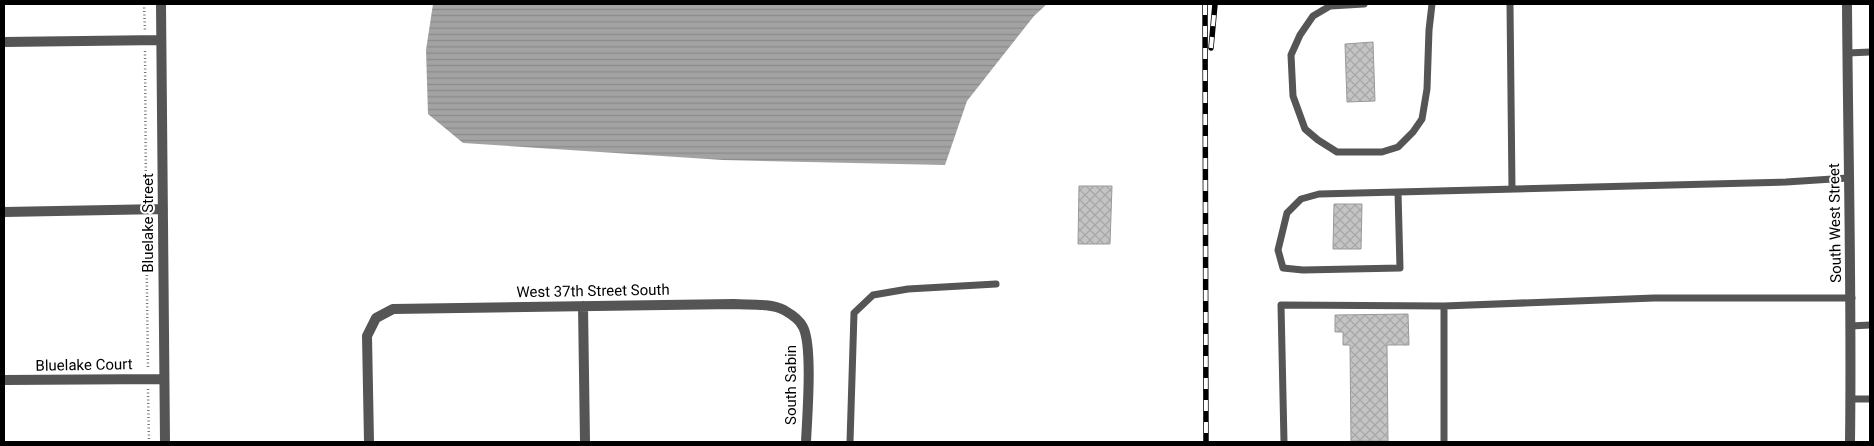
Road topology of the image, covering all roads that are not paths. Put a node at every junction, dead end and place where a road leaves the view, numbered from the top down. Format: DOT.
graph roads {
  1 [pos="161,4"];
  2 [pos="1364,4"];
  3 [pos="1432,4"];
  4 [pos="1510,4"];
  5 [pos="1847,4"];
  6 [pos="161,40"];
  7 [pos="4,42"];
  8 [pos="1870,52"];
  9 [pos="1848,53"];
  10 [pos="1848,178"];
  11 [pos="1512,189"];
  12 [pos="1398,192"];
  13 [pos="163,209"];
  14 [pos="4,212"];
  15 [pos="996,284"];
  16 [pos="1852,298"];
  17 [pos="583,306"];
  18 [pos="1444,306"];
  19 [pos="1870,325"];
  20 [pos="1851,326"];
  21 [pos="804,328"];
  22 [pos="164,379"];
  23 [pos="4,380"];
  24 [pos="1850,399"];
  25 [pos="1870,399"];
  26 [pos="165,442"];
  27 [pos="370,442"];
  28 [pos="585,442"];
  29 [pos="806,442"];
  30 [pos="850,442"];
  31 [pos="1284,442"];
  32 [pos="1444,442"];
  33 [pos="1850,442"];
  1 -- 6 [label="street, Bluelake Street"];
  2 -- 3 [label="lane"];
  4 -- 11 [label="lane"];
  5 -- 9 [label="street, South West Street"];
  6 -- 7 [label="street"];
  6 -- 13 [label="street, Bluelake Street"];
  8 -- 9 [label="lane"];
  9 -- 10 [label="street, South West Street"];
  10 -- 11 [label="lane"];
  10 -- 16 [label="street, South West Street"];
  11 -- 12 [label="lane"];
  12 -- 12 [label="lane"];
  13 -- 14 [label="street"];
  13 -- 22 [label="street, Bluelake Street"];
  15 -- 30 [label="lane"];
  16 -- 18 [label="lane"];
  16 -- 20 [label="street, South West Street"];
  17 -- 21 [label="street, West 37th Street South"];
  17 -- 27 [label="street, West 37th Street South"];
  17 -- 28 [label="street"];
  18 -- 31 [label="lane"];
  18 -- 32 [label="lane"];
  19 -- 20 [label="lane"];
  20 -- 24 [label="street, South West Street"];
  21 -- 29 [label="street, South Sabin"];
  22 -- 23 [label="street, Bluelake Court"];
  22 -- 26 [label="street, Bluelake Street"];
  24 -- 25 [label="lane"];
  24 -- 33 [label="street, South West Street"];
}
